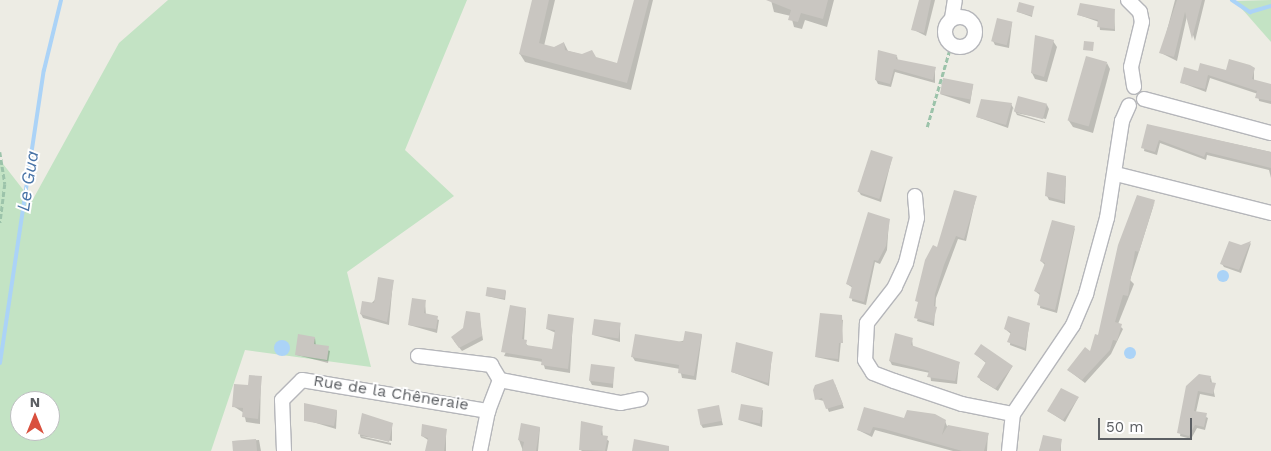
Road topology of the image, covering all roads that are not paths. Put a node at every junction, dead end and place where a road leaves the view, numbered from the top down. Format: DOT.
graph roads {
  1 [pos="955,0"];
  2 [pos="1128,0"];
  3 [pos="1143,6"];
  4 [pos="952,18"];
  5 [pos="1134,87"];
  6 [pos="1144,98"];
  7 [pos="1129,105"];
  8 [pos="1271,132"];
  9 [pos="1116,174"];
  10 [pos="915,196"];
  11 [pos="1271,213"];
  12 [pos="418,356"];
  13 [pos="500,380"];
  14 [pos="641,399"];
  15 [pos="488,411"];
  16 [pos="1013,414"];
  17 [pos="284,451"];
  18 [pos="480,451"];
  19 [pos="1009,451"];
  1 -- 4 [label="street"];
  2 -- 3 [label="street"];
  3 -- 5 [label="street"];
  4 -- 4 [label="street"];
  5 -- 6 [label="street"];
  5 -- 7 [label="street"];
  6 -- 7 [label="street"];
  6 -- 8 [label="street"];
  7 -- 9 [label="street"];
  9 -- 11 [label="street"];
  9 -- 16 [label="street"];
  10 -- 16 [label="street"];
  12 -- 13 [label="street"];
  13 -- 14 [label="street"];
  13 -- 15 [label="street"];
  15 -- 17 [label="street, Rue de la Chêneraie"];
  15 -- 18 [label="street, Rue de la Chêneraie"];
  16 -- 19 [label="street"];
}
